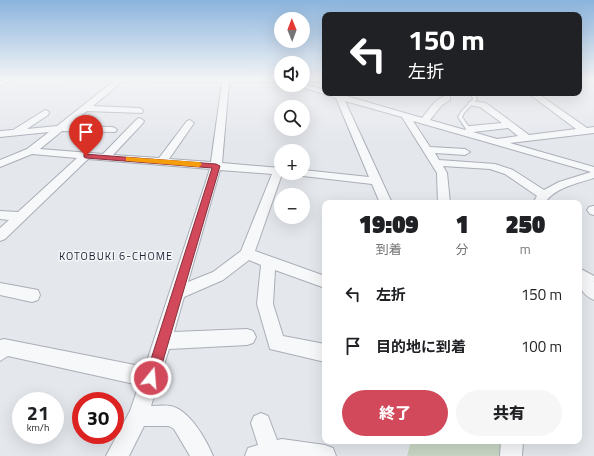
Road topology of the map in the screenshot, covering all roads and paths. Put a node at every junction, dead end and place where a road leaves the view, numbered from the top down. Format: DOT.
graph roads {
  1 [pos="95,100"];
  2 [pos="224,100"];
  3 [pos="341,100"];
  4 [pos="356,100"];
  5 [pos="443,100"];
  6 [pos="474,100"];
  7 [pos="542,100"];
  8 [pos="472,103"];
  9 [pos="85,108"];
  10 [pos="139,111"];
  11 [pos="45,113"];
  12 [pos="405,115"];
  13 [pos="140,121"];
  14 [pos="424,121"];
  15 [pos="190,123"];
  16 [pos="510,125"];
  17 [pos="61,128"];
  18 [pos="112,130"];
  19 [pos="584,130"];
  20 [pos="594,130"];
  21 [pos="16,132"];
  22 [pos="469,132"];
  23 [pos="0,134"];
  24 [pos="527,138"];
  25 [pos="594,138"];
  26 [pos="495,142"];
  27 [pos="428,150"];
  28 [pos="31,151"];
  29 [pos="465,152"];
  30 [pos="86,156"];
  31 [pos="106,157"];
  32 [pos="162,162"];
  33 [pos="437,163"];
  34 [pos="0,164"];
  35 [pos="216,166"];
  36 [pos="594,170"];
  37 [pos="274,171"];
  38 [pos="310,174"];
  39 [pos="594,175"];
  40 [pos="276,180"];
  41 [pos="376,181"];
  42 [pos="542,199"];
  43 [pos="385,200"];
  44 [pos="444,200"];
  45 [pos="0,215"];
  46 [pos="20,217"];
  47 [pos="0,236"];
  48 [pos="247,254"];
  49 [pos="268,261"];
  50 [pos="582,273"];
  51 [pos="582,279"];
  52 [pos="594,279"];
  53 [pos="322,281"];
  54 [pos="0,289"];
  55 [pos="177,293"];
  56 [pos="594,293"];
  57 [pos="32,295"];
  58 [pos="247,337"];
  59 [pos="162,341"];
  60 [pos="0,352"];
  61 [pos="322,352"];
  62 [pos="151,378"];
  63 [pos="138,416"];
  64 [pos="261,423"];
  65 [pos="512,444"];
  66 [pos="264,454"];
  67 [pos="117,456"];
  68 [pos="202,456"];
  69 [pos="325,456"];
  70 [pos="511,456"];
  1 -- 9 [label="street"];
  2 -- 35 [label="street"];
  3 -- 41 [label="street"];
  4 -- 12 [label="street"];
  5 -- 14 [label="street"];
  6 -- 8 [label="lane"];
  7 -- 19 [label="street"];
  8 -- 16 [label="street"];
  8 -- 22 [label="lane"];
  9 -- 10 [label="street"];
  9 -- 17 [label="street"];
  11 -- 21 [label="street"];
  12 -- 14 [label="street"];
  12 -- 27 [label="street"];
  13 -- 31 [label="street"];
  14 -- 22 [label="street"];
  15 -- 32 [label="street"];
  16 -- 22 [label="street"];
  16 -- 24 [label="street"];
  17 -- 18 [label="street"];
  17 -- 21 [label="street"];
  17 -- 28 [label="street"];
  19 -- 20 [label="street"];
  19 -- 24 [label="street"];
  19 -- 25 [label="street"];
  21 -- 23 [label="street"];
  22 -- 26 [label="street"];
  24 -- 26 [label="street"];
  26 -- 36 [label="street"];
  27 -- 29 [label="street"];
  27 -- 33 [label="street"];
  28 -- 30 [label="street"];
  28 -- 34 [label="street"];
  30 -- 31 [label="street"];
  30 -- 46 [label="street"];
  31 -- 32 [label="street"];
  32 -- 35 [label="street"];
  33 -- 42 [label="street"];
  33 -- 44 [label="street"];
  35 -- 37 [label="street"];
  35 -- 55 [label="street"];
  38 -- 41 [label="street"];
  39 -- 42 [label="street"];
  40 -- 48 [label="street"];
  41 -- 43 [label="street"];
  45 -- 46 [label="street"];
  46 -- 47 [label="street"];
  48 -- 49 [label="street"];
  48 -- 55 [label="street"];
  49 -- 53 [label="street"];
  49 -- 61 [label="street"];
  50 -- 52 [label="lane"];
  51 -- 56 [label="street"];
  54 -- 57 [label="street"];
  55 -- 59 [label="street"];
  58 -- 59 [label="street"];
  59 -- 62 [label="street"];
  60 -- 62 [label="street"];
  62 -- 63 [label="street"];
  63 -- 67 [label="street"];
  63 -- 68 [label="street"];
  64 -- 66 [label="street"];
  65 -- 70 [label="street"];
  66 -- 69 [label="street"];
}
